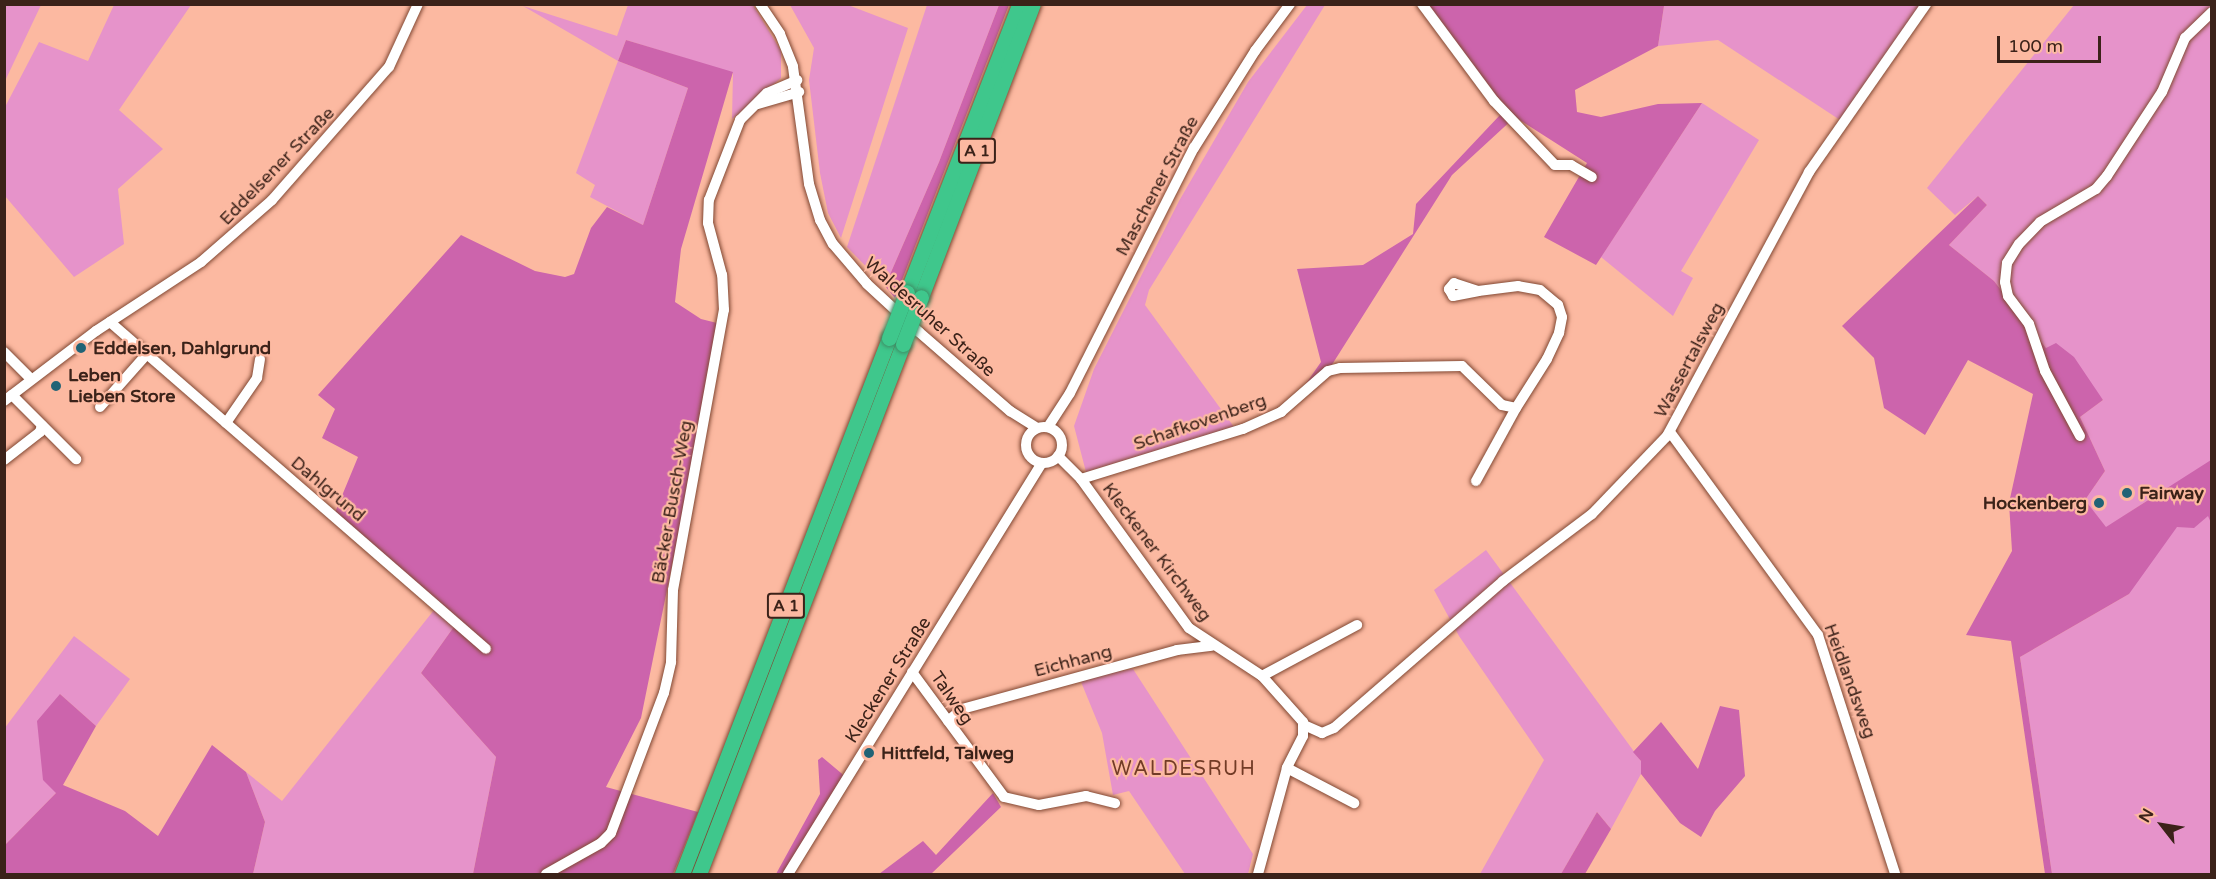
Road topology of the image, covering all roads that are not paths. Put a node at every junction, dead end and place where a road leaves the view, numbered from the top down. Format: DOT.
graph roads {
  1 [pos="418,4"];
  2 [pos="760,4"];
  3 [pos="1019,4"];
  4 [pos="1033,4"];
  5 [pos="1290,4"];
  6 [pos="1422,4"];
  7 [pos="1926,4"];
  8 [pos="2211,12"];
  9 [pos="797,80"];
  10 [pos="799,92"];
  11 [pos="755,105"];
  12 [pos="1592,177"];
  13 [pos="1478,291"];
  14 [pos="914,295"];
  15 [pos="110,322"];
  16 [pos="896,341"];
  17 [pos="4,352"];
  18 [pos="146,356"];
  19 [pos="260,359"];
  20 [pos="32,379"];
  21 [pos="1070,393"];
  22 [pos="8,398"];
  23 [pos="100,407"];
  24 [pos="1516,408"];
  25 [pos="1010,411"];
  26 [pos="226,423"];
  27 [pos="42,425"];
  28 [pos="1043,427"];
  29 [pos="1670,432"];
  30 [pos="1059,435"];
  31 [pos="1028,436"];
  32 [pos="2080,436"];
  33 [pos="1058,456"];
  34 [pos="1031,457"];
  35 [pos="76,459"];
  36 [pos="4,460"];
  37 [pos="1042,463"];
  38 [pos="1081,479"];
  39 [pos="1476,481"];
  40 [pos="1017,503"];
  41 [pos="1357,625"];
  42 [pos="1212,646"];
  43 [pos="486,649"];
  44 [pos="779,667"];
  45 [pos="912,672"];
  46 [pos="1262,676"];
  47 [pos="775,706"];
  48 [pos="948,721"];
  49 [pos="1304,725"];
  50 [pos="1322,733"];
  51 [pos="1299,745"];
  52 [pos="1287,768"];
  53 [pos="1115,803"];
  54 [pos="1354,803"];
  55 [pos="546,874"];
  56 [pos="682,874"];
  57 [pos="699,874"];
  58 [pos="788,874"];
  59 [pos="1258,874"];
  60 [pos="1895,874"];
  1 -- 15 [label="street, Eddelsener Straße"];
  2 -- 9 [label="street, Waldesruher Straße"];
  3 -- 14 [label="highway, A 1"];
  4 -- 14 [label="highway, A 1"];
  5 -- 21 [label="street, Maschener Straße"];
  6 -- 12 [label="street"];
  7 -- 29 [label="street, Wassertalsweg"];
  8 -- 32 [label="street"];
  9 -- 10 [label="street, Waldesruher Straße"];
  9 -- 11 [label="street, Bäcker-Busch-Weg"];
  10 -- 11 [label="street"];
  10 -- 25 [label="street, Waldesruher Straße"];
  11 -- 55 [label="street, Bäcker-Busch-Weg"];
  13 -- 24 [label="street"];
  14 -- 16 [label="highway, A 1, bridge"];
  15 -- 18 [label="street, Dahlgrund"];
  15 -- 20 [label="street, Eddelsener Straße"];
  16 -- 44 [label="highway, A 1"];
  16 -- 56 [label="highway, A 1"];
  17 -- 20 [label="street"];
  18 -- 23 [label="street"];
  18 -- 26 [label="street, Dahlgrund"];
  19 -- 26 [label="street"];
  20 -- 22 [label="street, Eddelsener Straße"];
  21 -- 28 [label="street, Maschener Straße"];
  21 -- 30 [label="street, Maschener Straße"];
  22 -- 27 [label="street"];
  24 -- 38 [label="street, Schafkovenberg"];
  24 -- 39 [label="street"];
  25 -- 28 [label="street, Waldesruher Straße"];
  25 -- 31 [label="street, Waldesruher Straße"];
  26 -- 43 [label="street, Dahlgrund"];
  27 -- 35 [label="street"];
  27 -- 36 [label="street"];
  28 -- 30 [label="street"];
  28 -- 31 [label="street"];
  29 -- 50 [label="street, Wassertalsweg"];
  29 -- 60 [label="street, Heidlandsweg"];
  30 -- 33 [label="street"];
  31 -- 34 [label="street"];
  33 -- 37 [label="street"];
  33 -- 38 [label="street, Kleckener Kirchweg"];
  34 -- 37 [label="street"];
  34 -- 40 [label="street, Kleckener Straße"];
  37 -- 40 [label="street, Kleckener Straße"];
  38 -- 42 [label="street, Kleckener Kirchweg"];
  40 -- 45 [label="street, Kleckener Straße"];
  41 -- 46 [label="street"];
  42 -- 46 [label="street, Kleckener Kirchweg"];
  42 -- 48 [label="street, Eichhang"];
  44 -- 47 [label="highway"];
  44 -- 57 [label="highway, A 1"];
  45 -- 48 [label="street, Talweg"];
  45 -- 58 [label="street, Kleckener Straße"];
  46 -- 49 [label="street, Kleckener Kirchweg"];
  48 -- 53 [label="street, Talweg"];
  49 -- 50 [label="street"];
  49 -- 51 [label="street"];
  50 -- 51 [label="street, Wassertalsweg"];
  51 -- 52 [label="street"];
  52 -- 54 [label="street"];
  52 -- 59 [label="street"];
}
